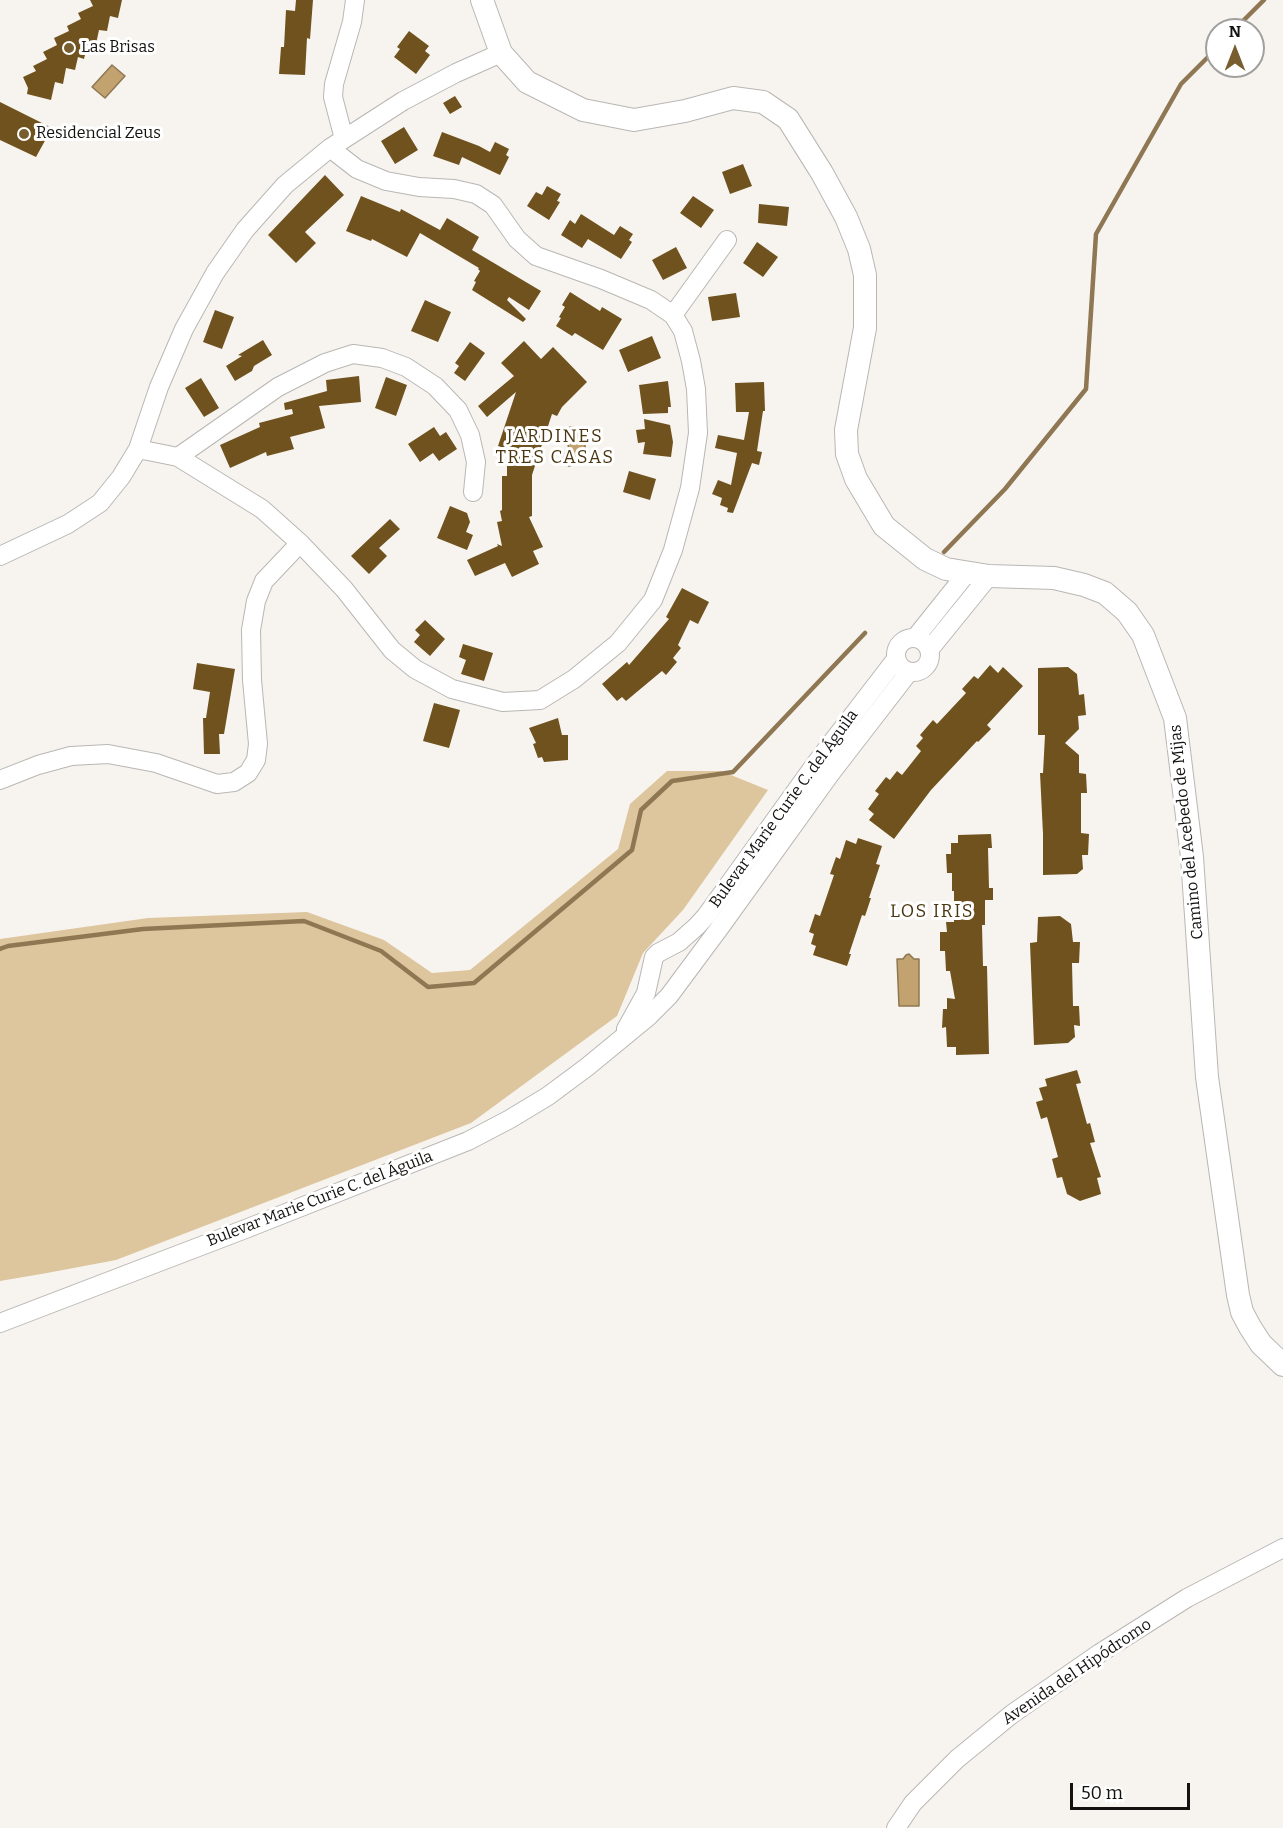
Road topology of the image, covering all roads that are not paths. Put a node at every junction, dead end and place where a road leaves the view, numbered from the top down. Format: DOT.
graph roads {
  1 [pos="356,0"];
  2 [pos="482,0"];
  3 [pos="501,53"];
  4 [pos="337,144"];
  5 [pos="727,240"];
  6 [pos="673,315"];
  7 [pos="138,449"];
  8 [pos="178,457"];
  9 [pos="473,492"];
  10 [pos="300,543"];
  11 [pos="0,556"];
  12 [pos="978,574"];
  13 [pos="915,638"];
  14 [pos="929,650"];
  15 [pos="896,659"];
  16 [pos="909,672"];
  17 [pos="0,780"];
  18 [pos="664,950"];
  19 [pos="652,966"];
  20 [pos="684,975"];
  21 [pos="621,1038"];
  22 [pos="0,1323"];
  23 [pos="1283,1365"];
  24 [pos="1283,1548"];
  25 [pos="896,1828"];
  1 -- 4 [label="street"];
  2 -- 3 [label="street, Camino del Acebedo de Mijas"];
  3 -- 4 [label="street"];
  3 -- 12 [label="street, Camino del Acebedo de Mijas"];
  4 -- 6 [label="street"];
  4 -- 7 [label="street"];
  5 -- 6 [label="street"];
  6 -- 10 [label="street"];
  7 -- 8 [label="street"];
  7 -- 11 [label="street"];
  8 -- 9 [label="street"];
  8 -- 10 [label="street"];
  10 -- 17 [label="street"];
  12 -- 13 [label="street"];
  12 -- 14 [label="street"];
  12 -- 23 [label="street, Camino del Acebedo de Mijas"];
  13 -- 14 [label="street"];
  13 -- 15 [label="street"];
  14 -- 16 [label="street"];
  15 -- 16 [label="street"];
  15 -- 18 [label="street, Bulevar Marie Curie C. del Águila"];
  16 -- 20 [label="street, Bulevar Marie Curie C. del Águila"];
  18 -- 19 [label="street, Bulevar Marie Curie C. del Águila"];
  18 -- 20 [label="street"];
  19 -- 20 [label="street"];
  19 -- 21 [label="street, Bulevar Marie Curie C. del Águila"];
  20 -- 21 [label="street, Bulevar Marie Curie C. del Águila"];
  21 -- 22 [label="street, Bulevar Marie Curie C. del Águila"];
  24 -- 25 [label="street, Avenida del Hipódromo"];
}
